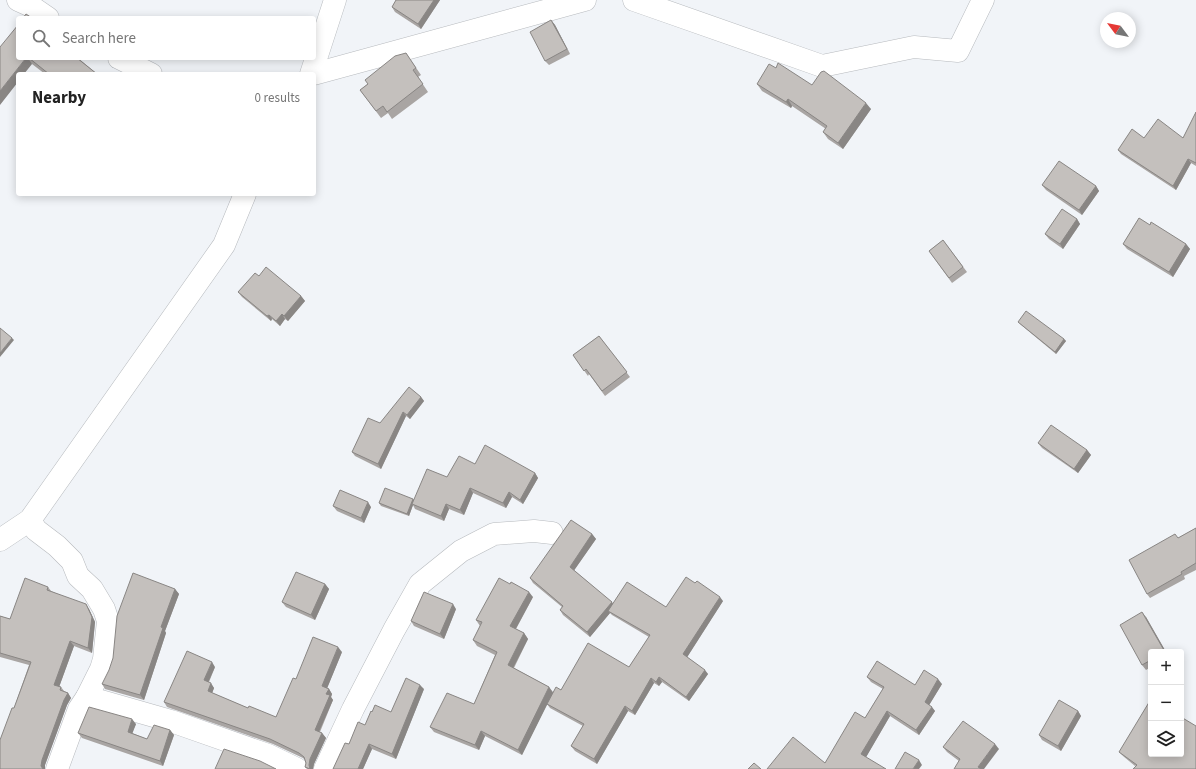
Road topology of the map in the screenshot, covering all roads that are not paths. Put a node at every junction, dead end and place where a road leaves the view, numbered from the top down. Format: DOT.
graph roads {
  1 [pos="18,0"];
  2 [pos="335,0"];
  3 [pos="585,0"];
  4 [pos="634,0"];
  5 [pos="983,0"];
  6 [pos="45,16"];
  7 [pos="122,60"];
  8 [pos="147,72"];
  9 [pos="314,72"];
  10 [pos="316,73"];
  11 [pos="245,196"];
  12 [pos="30,520"];
  13 [pos="552,533"];
  14 [pos="0,540"];
  15 [pos="87,696"];
  16 [pos="57,769"];
  17 [pos="298,769"];
  18 [pos="325,769"];
  1 -- 6 [label="street"];
  2 -- 9 [label="street"];
  3 -- 10 [label="street"];
  4 -- 5 [label="street"];
  7 -- 8 [label="street"];
  11 -- 12 [label="street"];
  12 -- 14 [label="street"];
  12 -- 15 [label="street"];
  13 -- 18 [label="street"];
  15 -- 16 [label="street"];
  15 -- 17 [label="street"];
}
